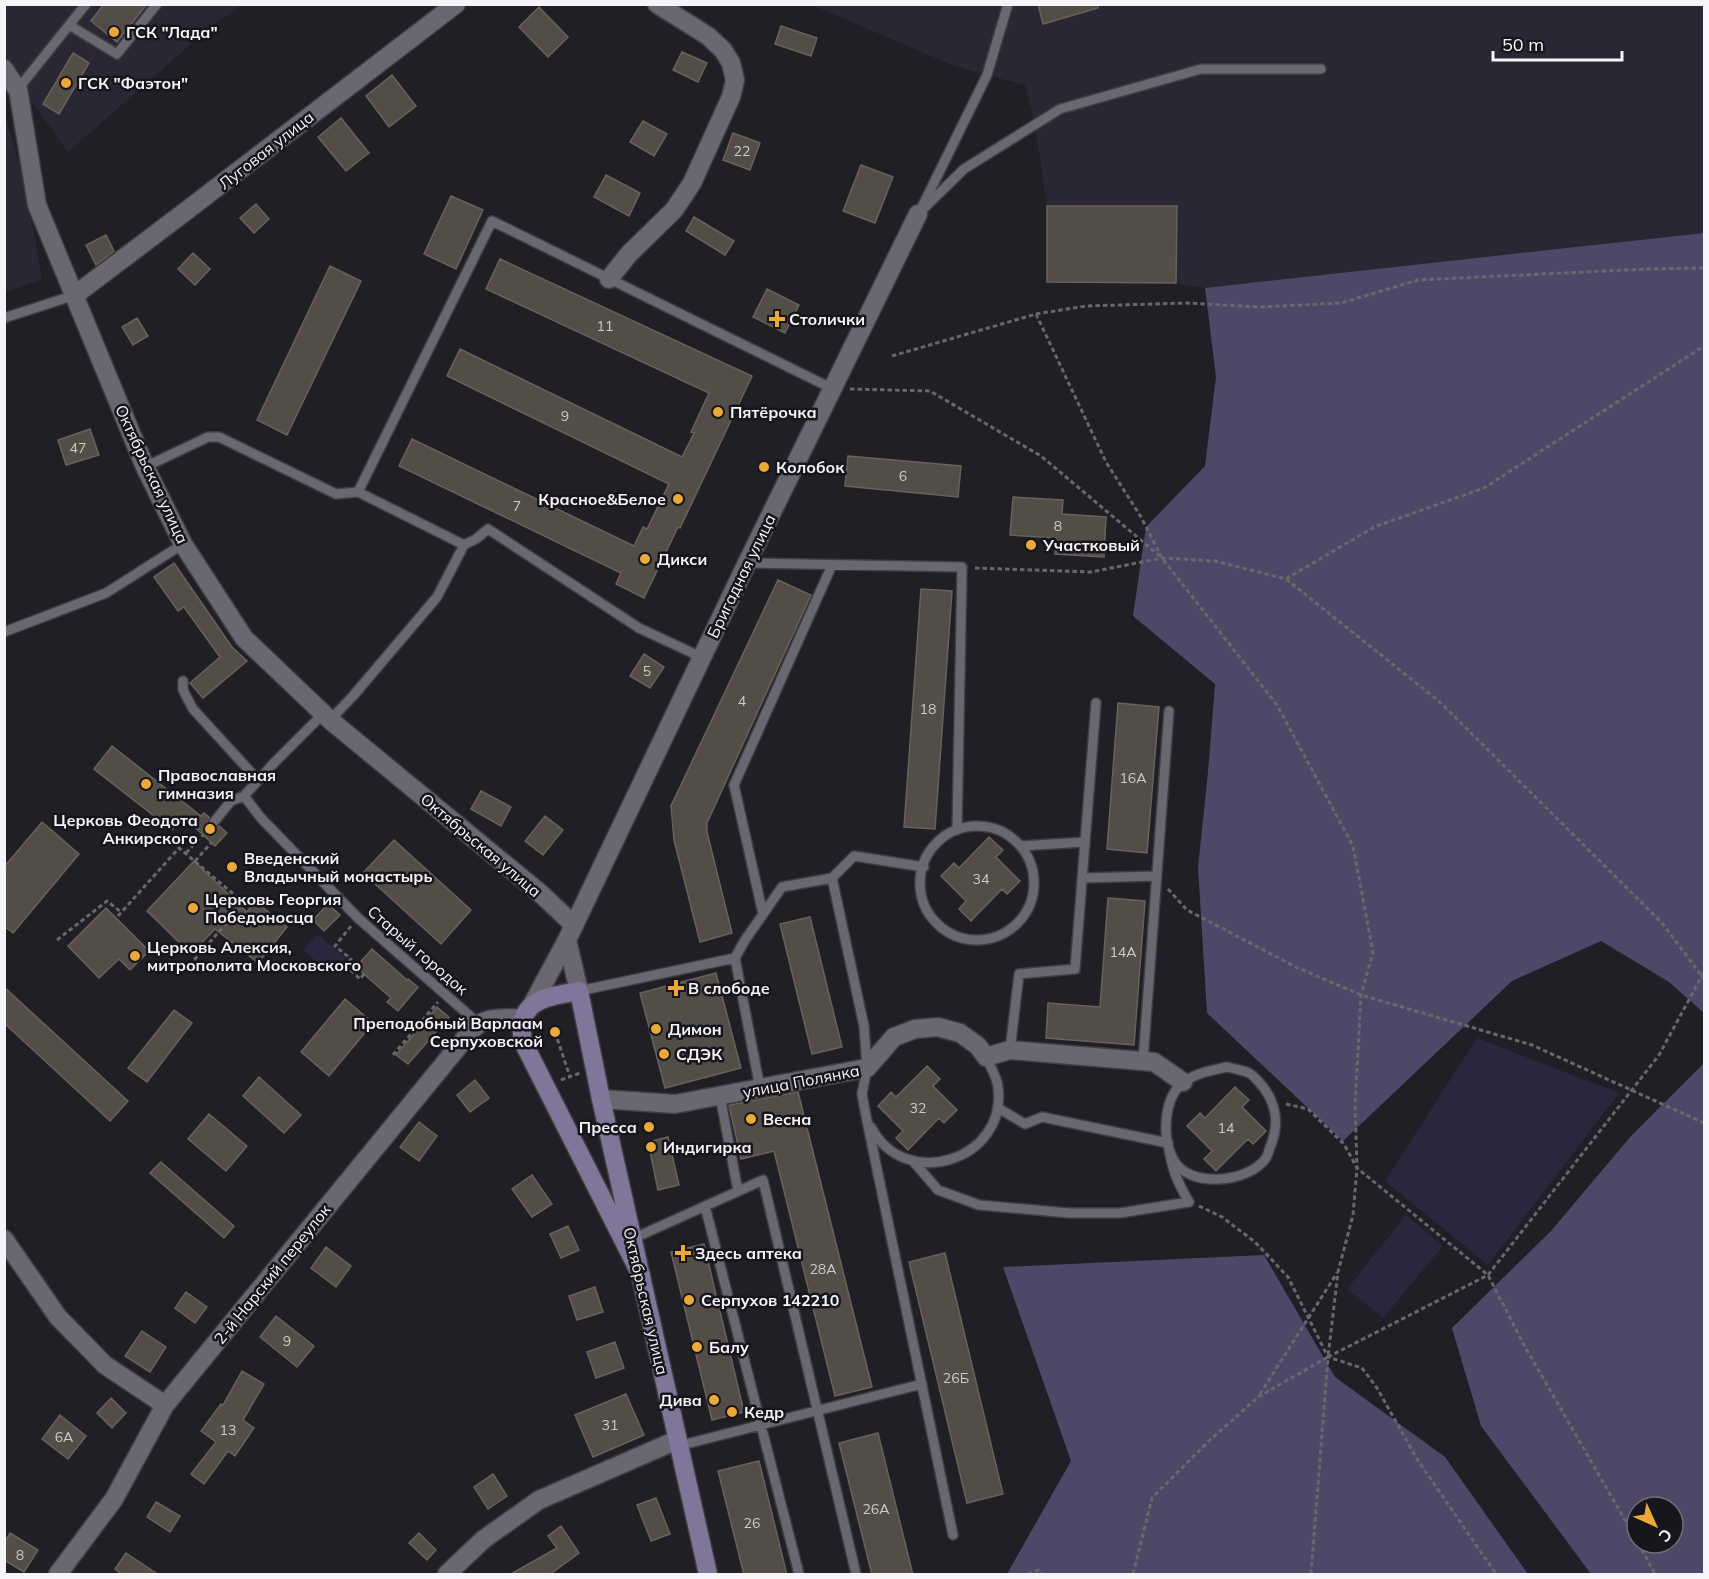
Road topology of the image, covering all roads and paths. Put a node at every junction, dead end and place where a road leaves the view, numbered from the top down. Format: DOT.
graph roads {
  1 [pos="86,4"];
  2 [pos="156,4"];
  3 [pos="456,4"];
  4 [pos="657,4"];
  5 [pos="1008,4"];
  6 [pos="69,25"];
  7 [pos="4,69"];
  8 [pos="1321,69"];
  9 [pos="17,89"];
  10 [pos="918,214"];
  11 [pos="1704,268"];
  12 [pos="609,279"];
  13 [pos="75,295"];
  14 [pos="1036,314"];
  15 [pos="4,318"];
  16 [pos="1704,346"];
  17 [pos="892,356"];
  18 [pos="833,389"];
  19 [pos="145,467"];
  20 [pos="358,492"];
  21 [pos="183,544"];
  22 [pos="464,545"];
  23 [pos="1162,558"];
  24 [pos="747,563"];
  25 [pos="832,565"];
  26 [pos="962,567"];
  27 [pos="1286,579"];
  28 [pos="4,632"];
  29 [pos="701,657"];
  30 [pos="183,681"];
  31 [pos="1096,703"];
  32 [pos="1169,711"];
  33 [pos="327,717"];
  34 [pos="258,780"];
  35 [pos="244,796"];
  36 [pos="214,822"];
  37 [pos="957,830"];
  38 [pos="203,835"];
  39 [pos="212,842"];
  40 [pos="1085,842"];
  41 [pos="1020,846"];
  42 [pos="186,854"];
  43 [pos="195,861"];
  44 [pos="924,867"];
  45 [pos="1156,876"];
  46 [pos="832,878"];
  47 [pos="1082,878"];
  48 [pos="763,914"];
  49 [pos="358,918"];
  50 [pos="570,932"];
  51 [pos="57,940"];
  52 [pos="735,958"];
  53 [pos="345,965"];
  54 [pos="188,967"];
  55 [pos="338,972"];
  56 [pos="364,974"];
  57 [pos="1704,975"];
  58 [pos="579,991"];
  59 [pos="445,994"];
  60 [pos="1361,995"];
  61 [pos="527,1012"];
  62 [pos="478,1023"];
  63 [pos="555,1032"];
  64 [pos="1010,1050"];
  65 [pos="393,1055"];
  66 [pos="986,1057"];
  67 [pos="1143,1061"];
  68 [pos="596,1067"];
  69 [pos="867,1068"];
  70 [pos="570,1077"];
  71 [pos="1183,1082"];
  72 [pos="545,1086"];
  73 [pos="760,1088"];
  74 [pos="1632,1089"];
  75 [pos="720,1096"];
  76 [pos="601,1099"];
  77 [pos="1272,1101"];
  78 [pos="998,1108"];
  79 [pos="866,1116"];
  80 [pos="1704,1123"];
  81 [pos="1168,1143"];
  82 [pos="913,1161"];
  83 [pos="1357,1168"];
  84 [pos="738,1191"];
  85 [pos="1189,1202"];
  86 [pos="705,1206"];
  87 [pos="4,1239"];
  88 [pos="632,1239"];
  89 [pos="1338,1272"];
  90 [pos="640,1275"];
  91 [pos="1488,1275"];
  92 [pos="1308,1316"];
  93 [pos="1328,1357"];
  94 [pos="921,1384"];
  95 [pos="1258,1397"];
  96 [pos="165,1405"];
  97 [pos="818,1410"];
  98 [pos="761,1425"];
  99 [pos="677,1443"];
  100 [pos="1625,1521"];
  101 [pos="953,1535"];
  102 [pos="1644,1555"];
  103 [pos="58,1575"];
  104 [pos="447,1575"];
  105 [pos="708,1575"];
  106 [pos="798,1575"];
  107 [pos="856,1575"];
  108 [pos="1028,1575"];
  109 [pos="1042,1575"];
  110 [pos="1133,1575"];
  111 [pos="1311,1575"];
  112 [pos="1496,1575"];
  113 [pos="1654,1575"];
  1 -- 6 [label="lane"];
  2 -- 6 [label="lane"];
  3 -- 13 [label="street, Луговая улица"];
  4 -- 12 [label="street"];
  5 -- 10 [label="lane"];
  6 -- 9 [label="lane"];
  7 -- 9 [label="street"];
  8 -- 10 [label="lane"];
  9 -- 13 [label="street, Октябрьская улица"];
  10 -- 18 [label="street, Бригадная улица"];
  11 -- 14 [label="path"];
  12 -- 18 [label="lane"];
  12 -- 20 [label="lane"];
  13 -- 15 [label="lane"];
  13 -- 19 [label="street, Октябрьская улица"];
  14 -- 17 [label="path"];
  14 -- 23 [label="path"];
  16 -- 27 [label="path"];
  18 -- 23 [label="path"];
  18 -- 24 [label="street, Бригадная улица"];
  19 -- 20 [label="lane"];
  19 -- 21 [label="street, Октябрьская улица"];
  20 -- 22 [label="lane"];
  21 -- 28 [label="lane"];
  21 -- 33 [label="street, Октябрьская улица"];
  22 -- 29 [label="lane"];
  22 -- 33 [label="lane"];
  23 -- 26 [label="path"];
  23 -- 27 [label="path"];
  23 -- 60 [label="path"];
  24 -- 25 [label="lane"];
  24 -- 29 [label="street, Бригадная улица"];
  25 -- 26 [label="lane"];
  25 -- 48 [label="lane"];
  26 -- 37 [label="lane"];
  27 -- 57 [label="path"];
  29 -- 50 [label="street, Бригадная улица"];
  30 -- 34 [label="lane"];
  31 -- 40 [label="lane"];
  32 -- 45 [label="lane"];
  33 -- 34 [label="lane"];
  33 -- 50 [label="street, Октябрьская улица"];
  34 -- 35 [label="lane"];
  35 -- 36 [label="lane"];
  35 -- 49 [label="lane, Старый городок"];
  37 -- 41 [label="lane"];
  37 -- 44 [label="lane"];
  38 -- 42 [label="path"];
  39 -- 43 [label="path"];
  40 -- 41 [label="lane"];
  40 -- 47 [label="lane"];
  41 -- 44 [label="lane"];
  42 -- 43 [label="path"];
  42 -- 51 [label="path"];
  43 -- 54 [label="path"];
  44 -- 46 [label="lane"];
  45 -- 47 [label="lane"];
  45 -- 60 [label="path"];
  45 -- 67 [label="lane"];
  46 -- 48 [label="lane"];
  46 -- 69 [label="lane"];
  47 -- 64 [label="lane"];
  48 -- 52 [label="lane"];
  49 -- 53 [label="path"];
  49 -- 59 [label="lane, Старый городок"];
  50 -- 58 [label="street"];
  50 -- 61 [label="street, Бригадная улица"];
  52 -- 58 [label="lane"];
  52 -- 73 [label="lane"];
  53 -- 55 [label="path"];
  53 -- 56 [label="path"];
  57 -- 74 [label="path"];
  58 -- 61 [label="street"];
  58 -- 68 [label="street, Октябрьская улица"];
  59 -- 62 [label="lane, Старый городок"];
  59 -- 65 [label="path"];
  60 -- 74 [label="path"];
  60 -- 83 [label="path"];
  61 -- 62 [label="street"];
  61 -- 72 [label="street"];
  62 -- 96 [label="street, 2-й Нарский переулок"];
  63 -- 70 [label="path"];
  64 -- 66 [label="street"];
  64 -- 67 [label="street"];
  66 -- 69 [label="street, улица Полянка"];
  66 -- 78 [label="lane"];
  67 -- 71 [label="street"];
  68 -- 70 [label="path"];
  68 -- 76 [label="street, Октябрьская улица"];
  69 -- 73 [label="street, улица Полянка"];
  69 -- 79 [label="lane"];
  70 -- 72 [label="path"];
  71 -- 77 [label="lane"];
  71 -- 81 [label="lane"];
  72 -- 90 [label="street"];
  73 -- 75 [label="street, улица Полянка"];
  74 -- 80 [label="path"];
  74 -- 91 [label="path"];
  75 -- 76 [label="street, улица Полянка"];
  75 -- 84 [label="lane"];
  76 -- 88 [label="street, Октябрьская улица"];
  77 -- 81 [label="lane"];
  77 -- 83 [label="path"];
  78 -- 81 [label="lane"];
  78 -- 82 [label="lane"];
  79 -- 82 [label="lane"];
  79 -- 94 [label="lane"];
  81 -- 85 [label="lane"];
  82 -- 85 [label="lane"];
  83 -- 89 [label="path"];
  83 -- 91 [label="path"];
  84 -- 86 [label="lane"];
  84 -- 97 [label="lane"];
  85 -- 92 [label="path"];
  86 -- 88 [label="lane"];
  86 -- 98 [label="lane"];
  87 -- 96 [label="street"];
  88 -- 90 [label="street, Октябрьская улица"];
  89 -- 92 [label="path"];
  89 -- 93 [label="path"];
  90 -- 99 [label="street, Октябрьская улица"];
  91 -- 93 [label="path"];
  91 -- 100 [label="path"];
  92 -- 93 [label="path"];
  92 -- 95 [label="path"];
  93 -- 95 [label="path"];
  93 -- 111 [label="path"];
  93 -- 112 [label="path"];
  94 -- 97 [label="lane"];
  94 -- 101 [label="lane"];
  95 -- 110 [label="path"];
  96 -- 103 [label="street, 2-й Нарский переулок"];
  97 -- 98 [label="lane"];
  97 -- 107 [label="lane"];
  98 -- 99 [label="lane"];
  98 -- 106 [label="lane"];
  99 -- 104 [label="street"];
  99 -- 105 [label="street, Октябрьская улица"];
  102 -- 113 [label="path"];
  108 -- 109 [label="path"];
}
